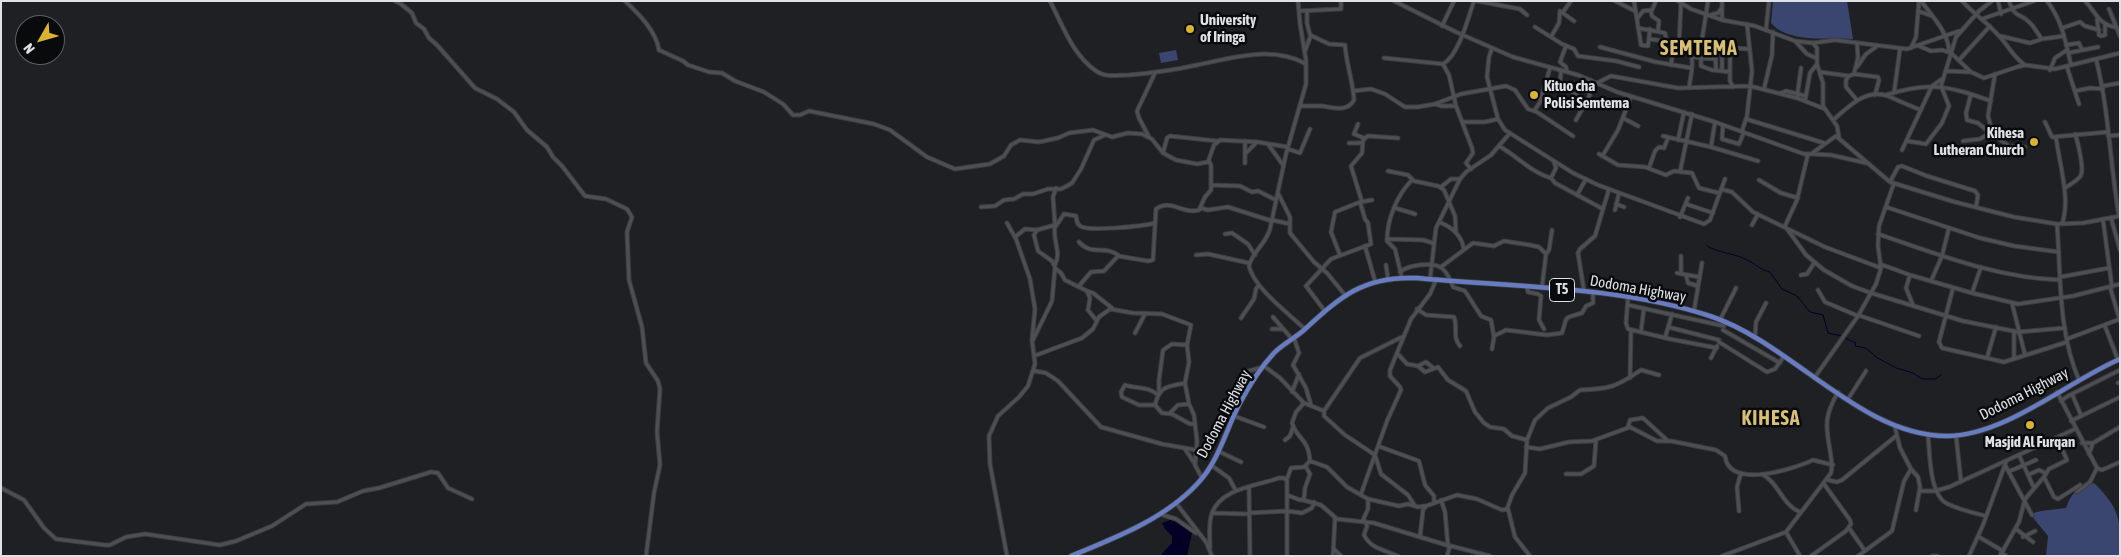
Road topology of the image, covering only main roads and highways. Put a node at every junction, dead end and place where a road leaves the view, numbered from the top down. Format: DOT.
graph roads {
  1 [pos="2119,359"];
  2 [pos="1074,555"];
  1 -- 2 [label="highway, Dodoma Highway / T5"];
}
